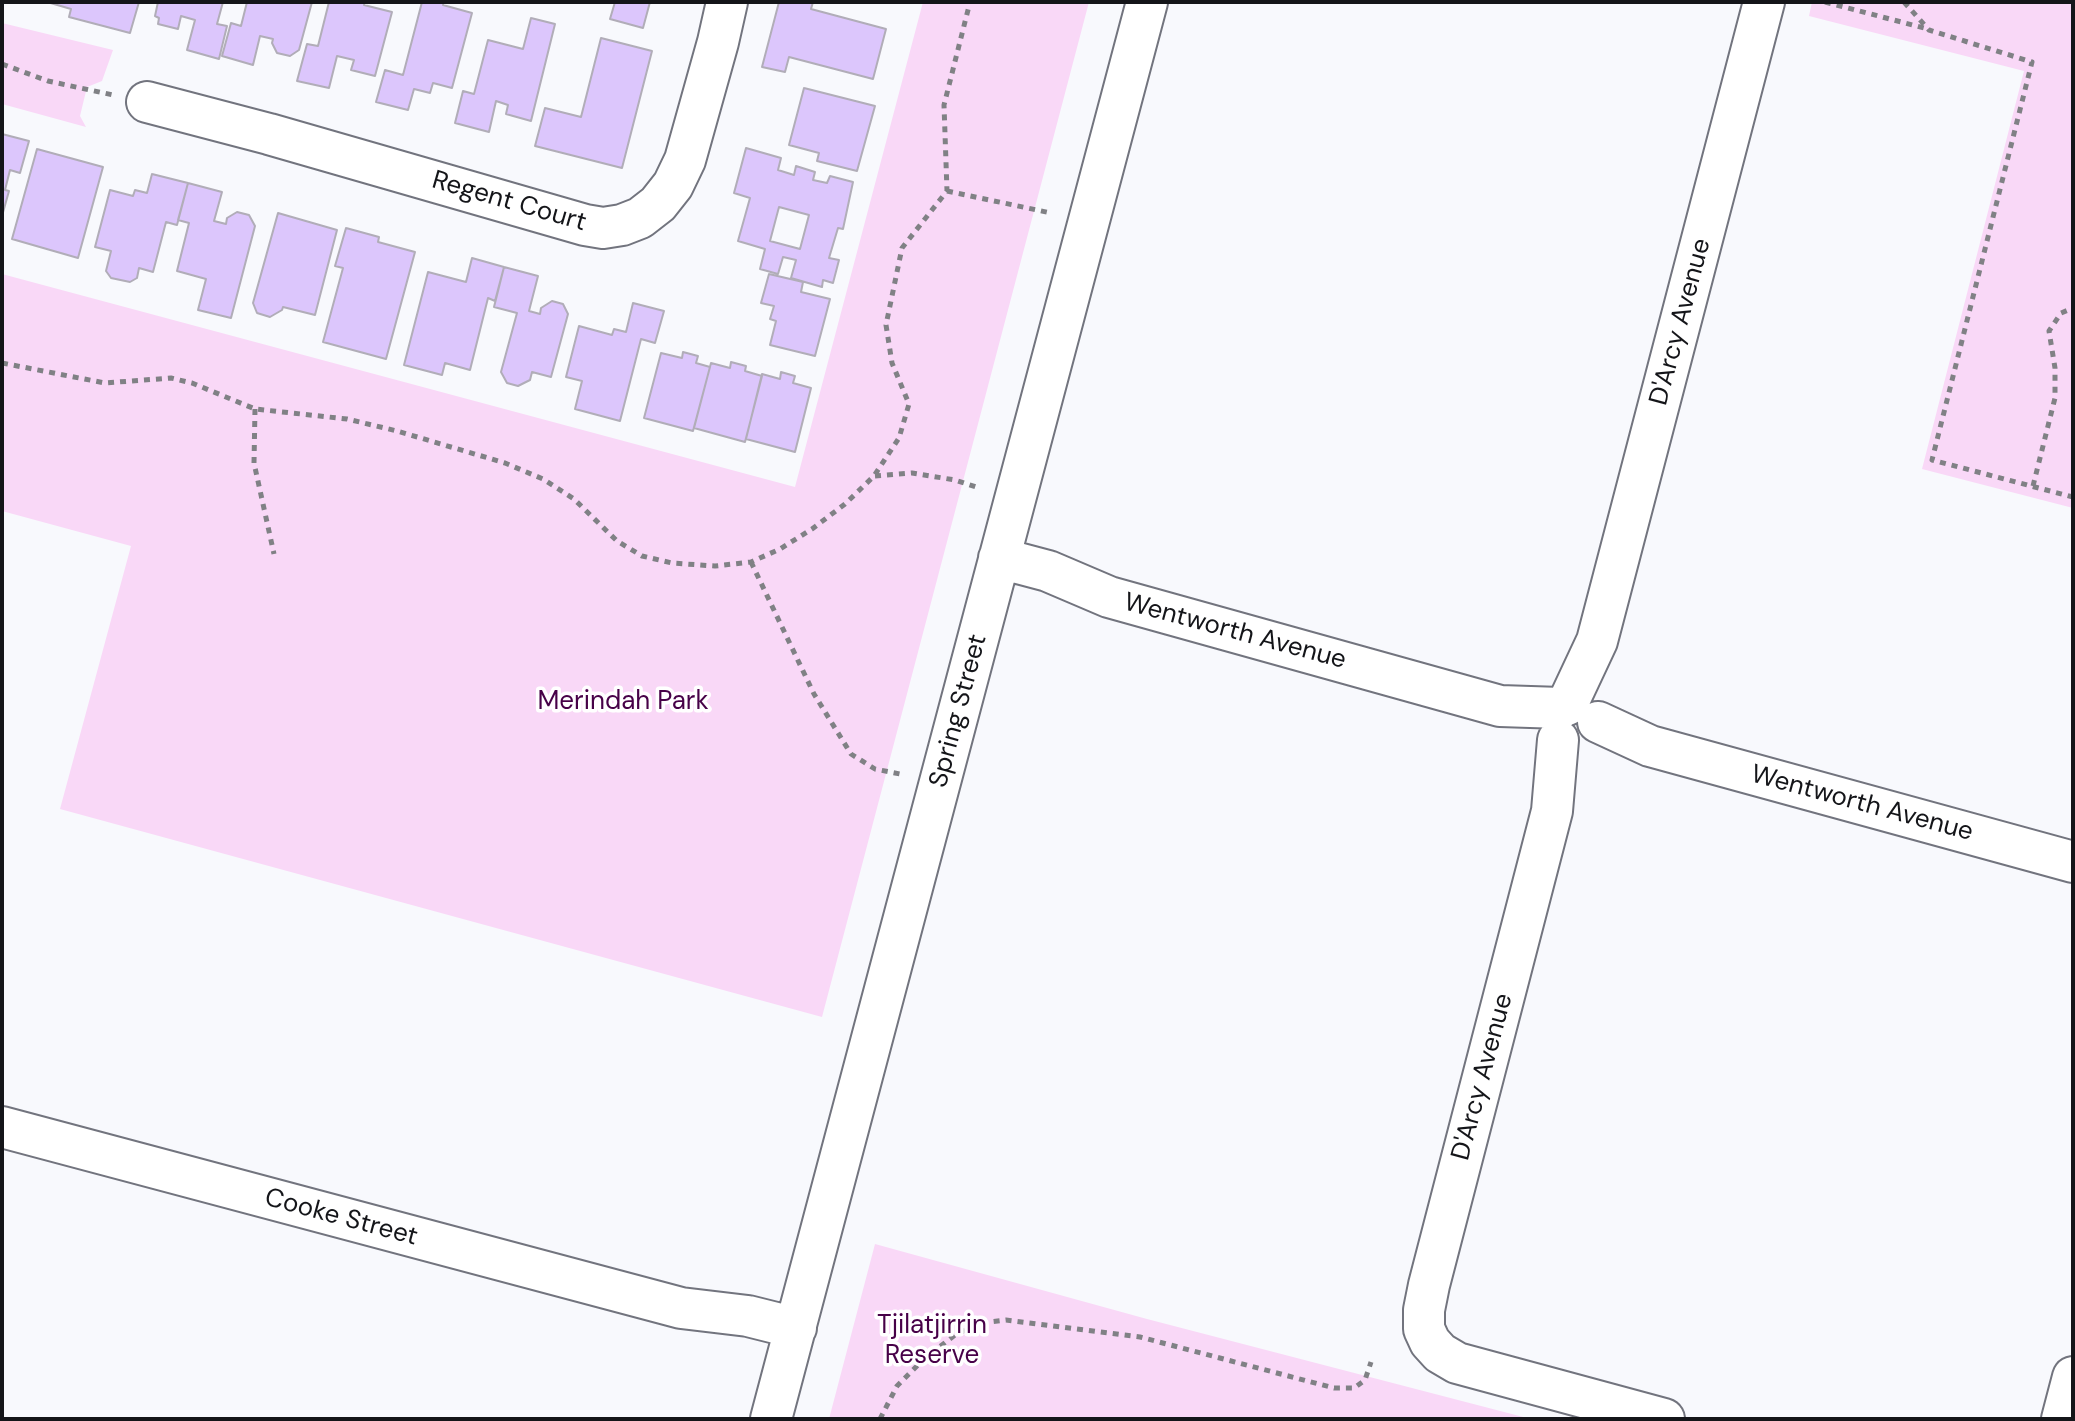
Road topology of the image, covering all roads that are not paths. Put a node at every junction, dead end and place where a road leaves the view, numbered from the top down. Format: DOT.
graph roads {
  1 [pos="727,2"];
  2 [pos="1147,2"];
  3 [pos="1764,2"];
  4 [pos="147,102"];
  5 [pos="997,568"];
  6 [pos="1576,726"];
  7 [pos="2073,862"];
  8 [pos="2,1127"];
  9 [pos="793,1339"];
  10 [pos="2073,1377"];
  11 [pos="771,1419"];
  12 [pos="1664,1419"];
  13 [pos="2062,1419"];
  1 -- 4 [label="street, Regent Court"];
  2 -- 5 [label="street, Spring Street"];
  3 -- 6 [label="street, D'Arcy Avenue"];
  5 -- 6 [label="street, Wentworth Avenue"];
  5 -- 9 [label="street, Spring Street"];
  6 -- 7 [label="street, Wentworth Avenue"];
  6 -- 12 [label="street, D'Arcy Avenue"];
  8 -- 9 [label="street, Cooke Street"];
  9 -- 11 [label="street, Spring Street"];
  10 -- 13 [label="street"];
}
